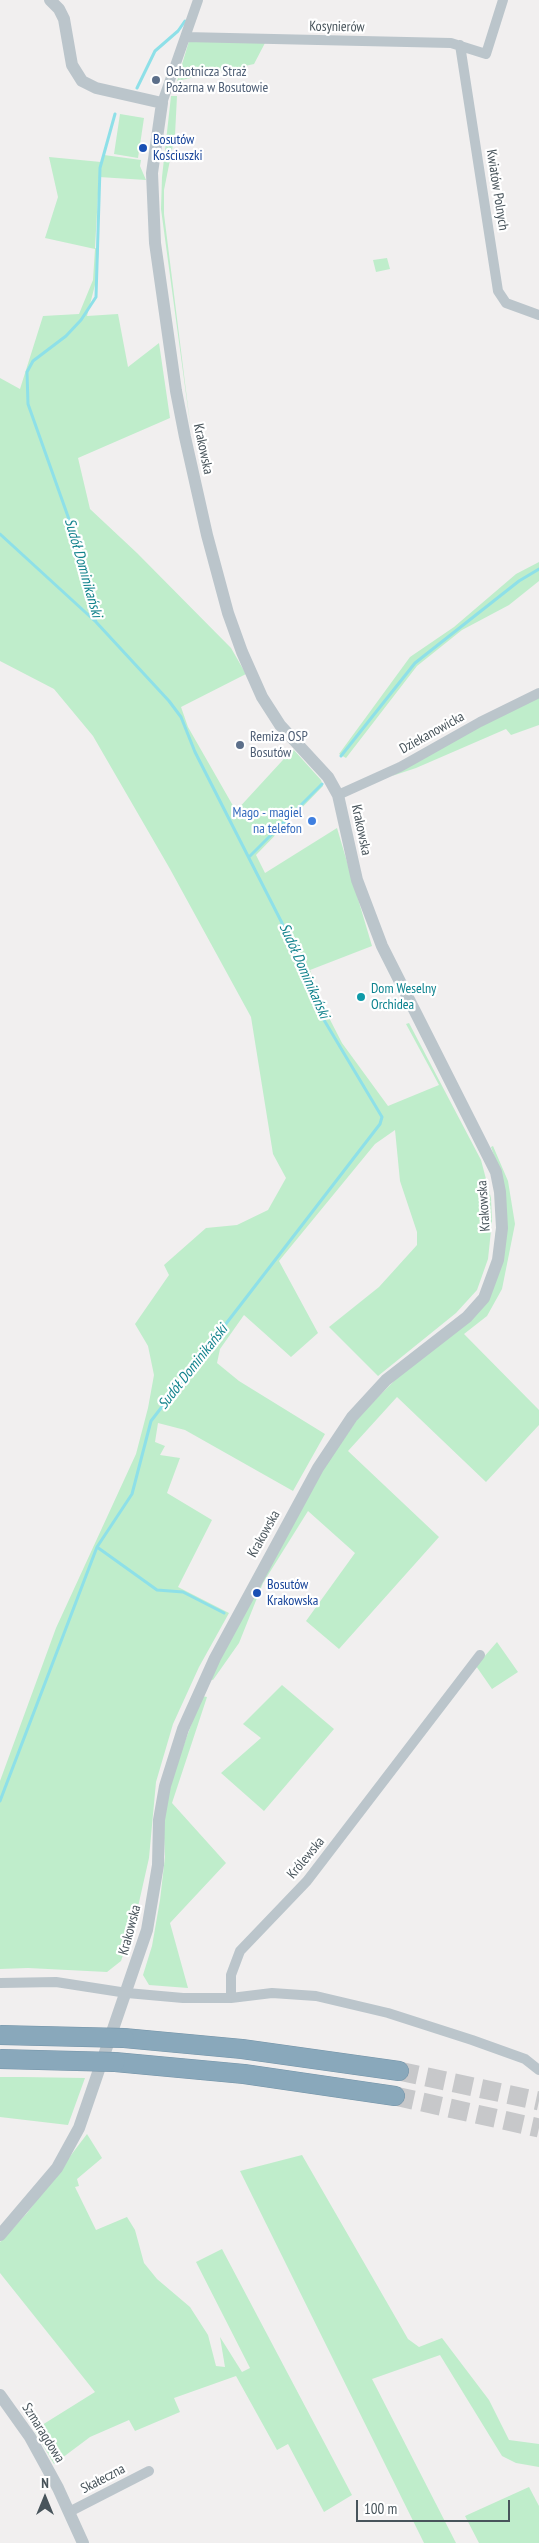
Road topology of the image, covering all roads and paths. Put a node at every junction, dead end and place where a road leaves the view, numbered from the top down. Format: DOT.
graph roads {
  1 [pos="50,0"];
  2 [pos="198,0"];
  3 [pos="503,0"];
  4 [pos="185,37"];
  5 [pos="460,45"];
  6 [pos="162,103"];
  7 [pos="539,315"];
  8 [pos="539,693"];
  9 [pos="338,795"];
  10 [pos="480,1655"];
  11 [pos="0,1983"];
  12 [pos="127,1993"];
  13 [pos="231,1998"];
  14 [pos="0,2035"];
  15 [pos="0,2059"];
  16 [pos="539,2070"];
  17 [pos="399,2071"];
  18 [pos="395,2096"];
  19 [pos="0,2235"];
  20 [pos="0,2395"];
  21 [pos="149,2472"];
  22 [pos="69,2512"];
  23 [pos="83,2543"];
  1 -- 6 [label="street"];
  2 -- 4 [label="street"];
  3 -- 5 [label="street, Kosynierów"];
  4 -- 5 [label="street, Kosynierów"];
  4 -- 6 [label="street"];
  5 -- 7 [label="street, Kwiatów Polnych"];
  6 -- 9 [label="street, Krakowska"];
  8 -- 9 [label="street, Dziekanowicka"];
  9 -- 12 [label="street, Krakowska"];
  10 -- 13 [label="street, Królewska"];
  11 -- 12 [label="street"];
  12 -- 13 [label="street"];
  12 -- 19 [label="street, Krakowska"];
  13 -- 16 [label="street"];
  14 -- 17 [label="highway, bridge"];
  15 -- 18 [label="highway, bridge"];
  20 -- 22 [label="street, Szmaragdowa"];
  21 -- 22 [label="street, Skałeczna"];
  22 -- 23 [label="street, Szmaragdowa"];
}
